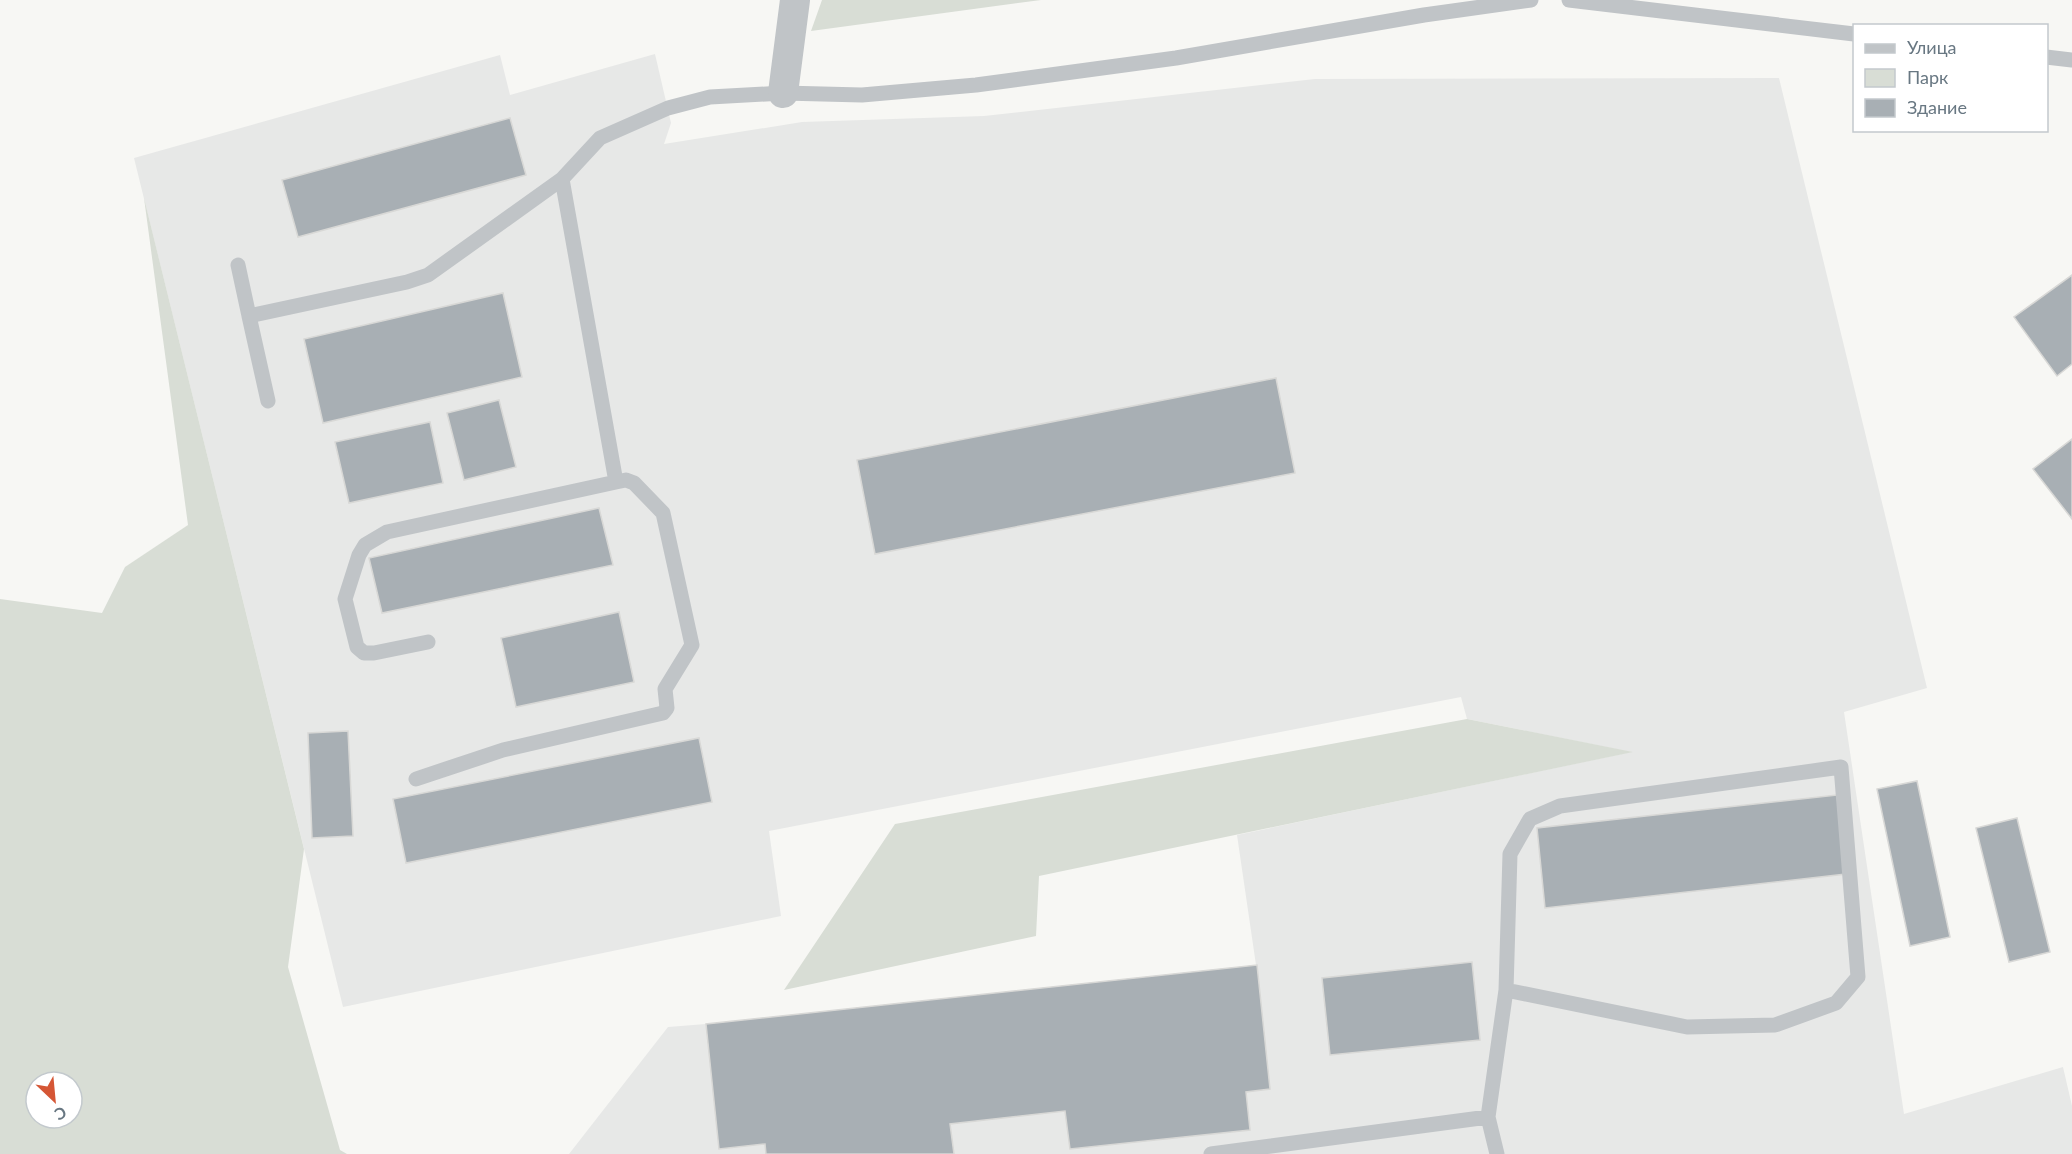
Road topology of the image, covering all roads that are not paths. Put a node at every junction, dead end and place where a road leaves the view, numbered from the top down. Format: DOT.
graph roads {
  1 [pos="795,0"];
  2 [pos="1531,0"];
  3 [pos="1569,0"];
  4 [pos="1853,34"];
  5 [pos="2048,57"];
  6 [pos="2072,60"];
  7 [pos="783,93"];
  8 [pos="562,179"];
  9 [pos="238,264"];
  10 [pos="249,316"];
  11 [pos="268,401"];
  12 [pos="616,482"];
  13 [pos="428,642"];
  14 [pos="416,779"];
  15 [pos="1506,990"];
  16 [pos="1488,1117"];
  17 [pos="1211,1154"];
  18 [pos="1497,1154"];
  1 -- 7 [label="street"];
  2 -- 7 [label="lane"];
  3 -- 4 [label="lane"];
  5 -- 6 [label="lane"];
  7 -- 8 [label="lane"];
  8 -- 10 [label="lane"];
  8 -- 12 [label="lane"];
  9 -- 10 [label="lane"];
  10 -- 11 [label="lane"];
  12 -- 13 [label="lane"];
  12 -- 14 [label="lane"];
  15 -- 15 [label="lane"];
  15 -- 16 [label="lane"];
  16 -- 17 [label="lane"];
  16 -- 18 [label="lane"];
}
